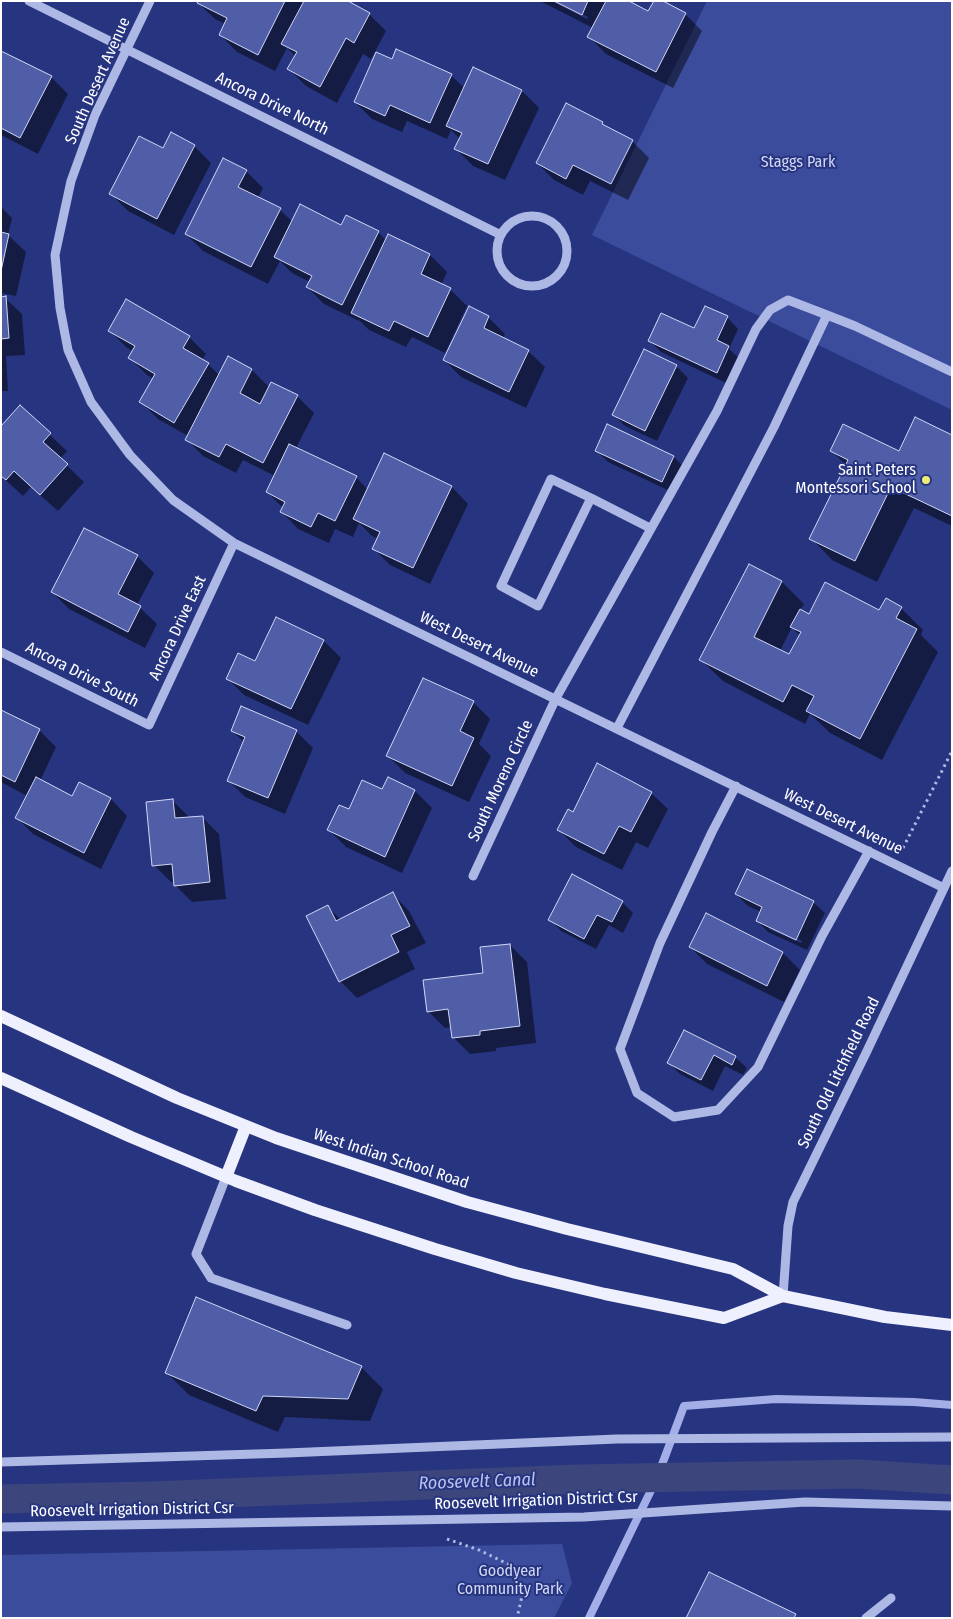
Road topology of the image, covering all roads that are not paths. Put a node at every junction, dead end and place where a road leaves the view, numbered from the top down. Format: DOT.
graph roads {
  1 [pos="29,1"];
  2 [pos="150,1"];
  3 [pos="127,49"];
  4 [pos="501,235"];
  5 [pos="827,315"];
  6 [pos="68,350"];
  7 [pos="952,372"];
  8 [pos="590,498"];
  9 [pos="650,528"];
  10 [pos="234,543"];
  11 [pos="1,652"];
  12 [pos="556,698"];
  13 [pos="149,725"];
  14 [pos="617,728"];
  15 [pos="736,786"];
  16 [pos="869,851"];
  17 [pos="952,872"];
  18 [pos="473,876"];
  19 [pos="944,888"];
  20 [pos="1,1016"];
  21 [pos="1,1078"];
  22 [pos="246,1126"];
  23 [pos="226,1177"];
  24 [pos="783,1296"];
  25 [pos="347,1325"];
  26 [pos="952,1325"];
  27 [pos="952,1437"];
  28 [pos="1,1462"];
  29 [pos="952,1506"];
  30 [pos="1,1527"];
  31 [pos="891,1598"];
  32 [pos="866,1618"];
  1 -- 3 [label="street, Ancora Drive North"];
  2 -- 3 [label="street, South Desert Avenue"];
  3 -- 4 [label="street, Ancora Drive North"];
  3 -- 6 [label="street, South Desert Avenue"];
  4 -- 4 [label="street"];
  5 -- 7 [label="street"];
  5 -- 9 [label="street, South Moreno Circle"];
  5 -- 14 [label="street"];
  6 -- 10 [label="street, West Desert Avenue"];
  8 -- 8 [label="street"];
  8 -- 9 [label="street"];
  9 -- 12 [label="street, South Moreno Circle"];
  10 -- 12 [label="street, West Desert Avenue"];
  10 -- 13 [label="street, Ancora Drive East"];
  11 -- 13 [label="street, Ancora Drive South"];
  12 -- 14 [label="street, West Desert Avenue"];
  12 -- 18 [label="street, South Moreno Circle"];
  14 -- 15 [label="street, West Desert Avenue"];
  15 -- 16 [label="street, West Desert Avenue"];
  15 -- 16 [label="street"];
  16 -- 19 [label="street, West Desert Avenue"];
  17 -- 19 [label="street, South Old Litchfield Road"];
  19 -- 24 [label="street, South Old Litchfield Road"];
  20 -- 22 [label="main road, West Indian School Road"];
  21 -- 23 [label="main road"];
  22 -- 23 [label="main road"];
  22 -- 24 [label="main road, West Indian School Road"];
  23 -- 24 [label="main road"];
  23 -- 25 [label="street"];
  24 -- 26 [label="main road, West Indian School Road"];
  27 -- 28 [label="street"];
  29 -- 30 [label="street, Roosevelt Irrigation District Csr"];
  31 -- 32 [label="street"];
}
